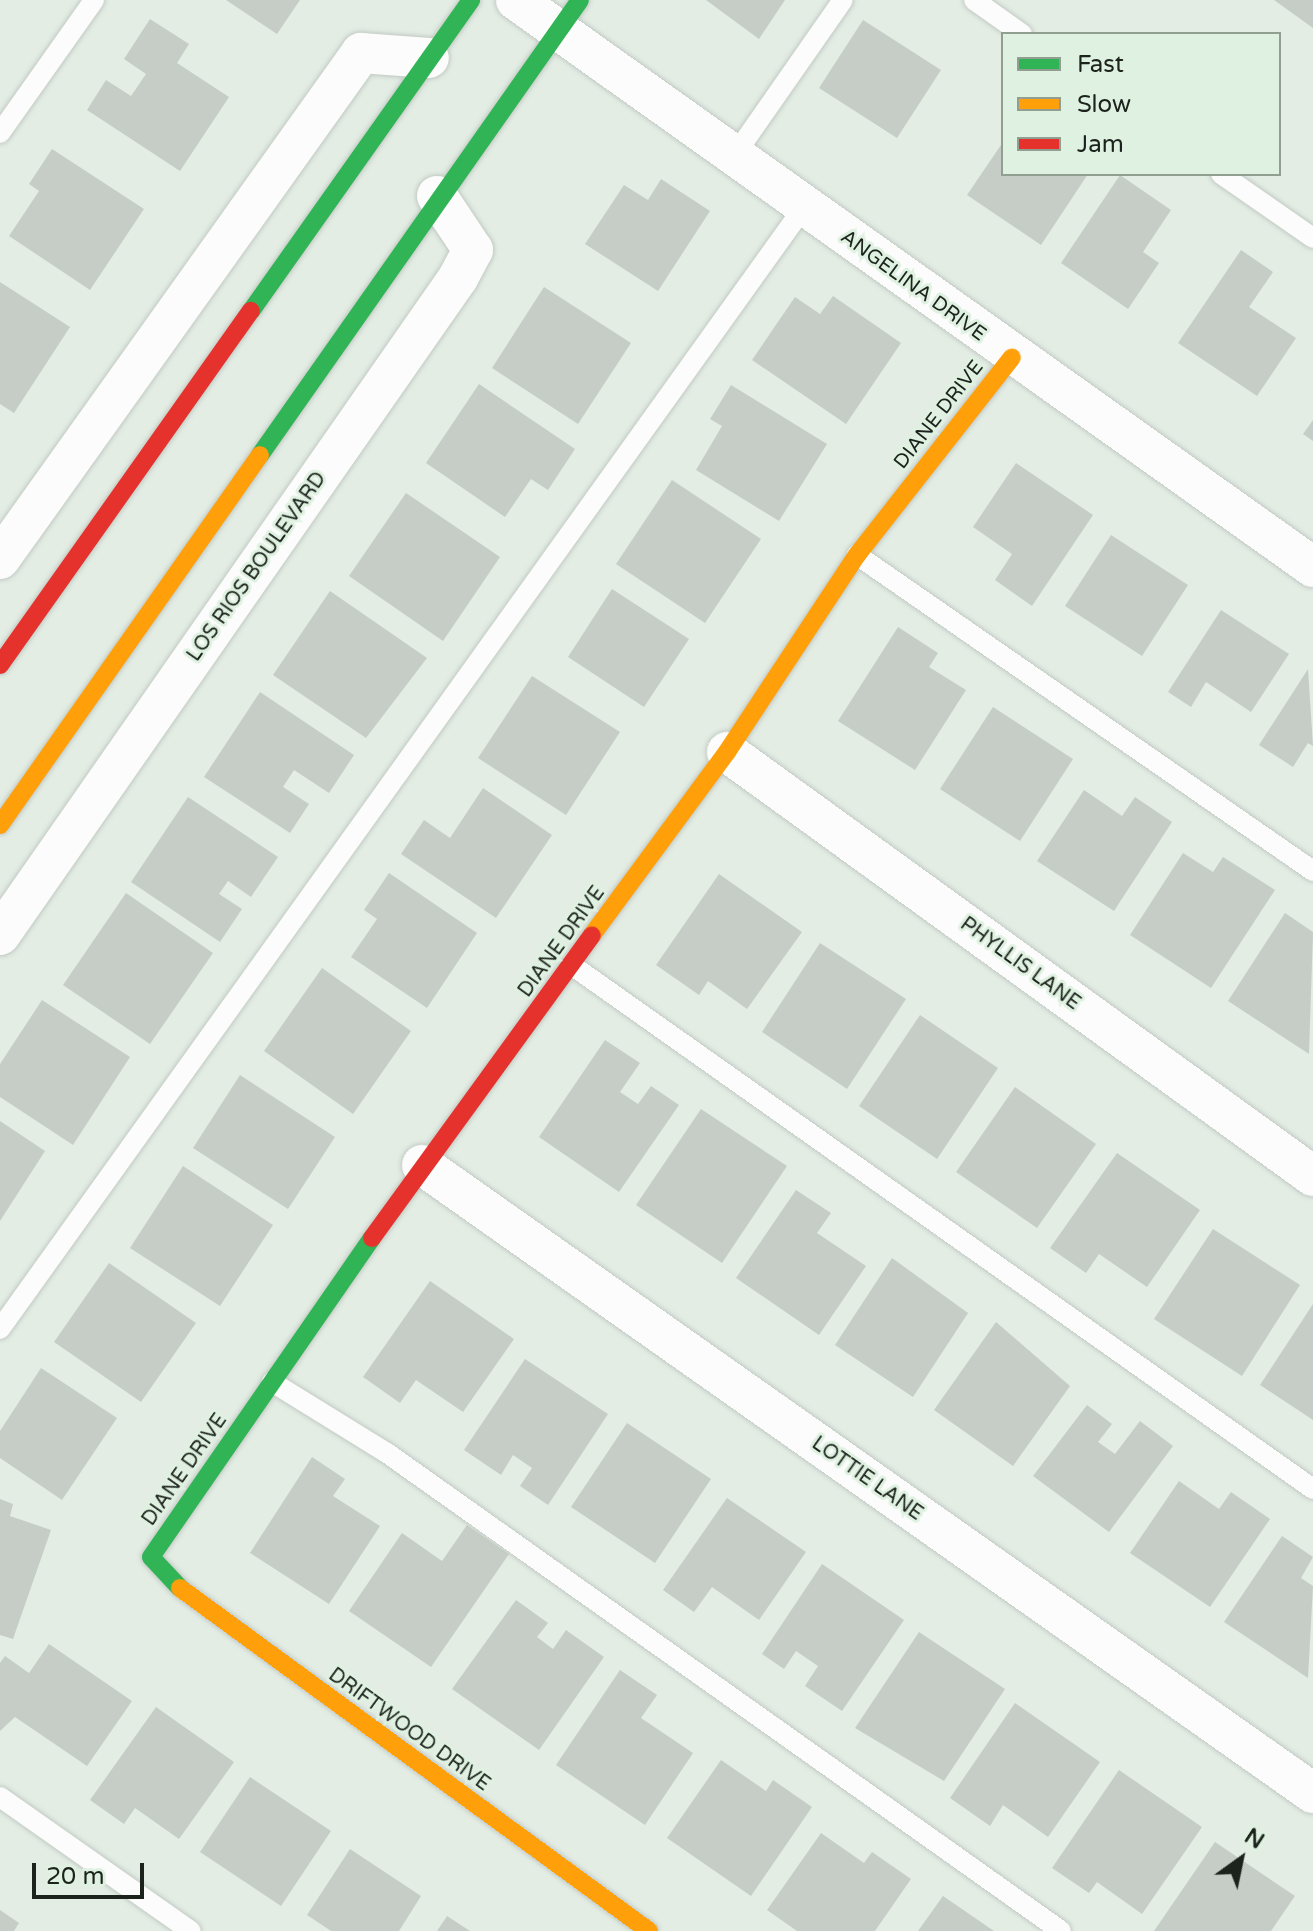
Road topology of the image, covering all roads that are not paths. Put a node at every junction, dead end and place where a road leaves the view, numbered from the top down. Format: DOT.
graph roads {
  1 [pos="94,0"];
  2 [pos="471,0"];
  3 [pos="516,0"];
  4 [pos="843,0"];
  5 [pos="974,0"];
  6 [pos="569,15"];
  7 [pos="1019,32"];
  8 [pos="429,58"];
  9 [pos="0,133"];
  10 [pos="734,156"];
  11 [pos="1224,176"];
  12 [pos="437,196"];
  13 [pos="804,207"];
  14 [pos="1313,238"];
  15 [pos="1012,357"];
  16 [pos="857,555"];
  17 [pos="0,559"];
  18 [pos="1313,567"];
  19 [pos="0,665"];
  20 [pos="727,752"];
  21 [pos="0,825"];
  22 [pos="1313,871"];
  23 [pos="0,935"];
  24 [pos="573,966"];
  25 [pos="422,1165"];
  26 [pos="1313,1176"];
  27 [pos="0,1329"];
  28 [pos="272,1382"];
  29 [pos="1313,1489"];
  30 [pos="151,1557"];
  31 [pos="1313,1793"];
  32 [pos="0,1797"];
  33 [pos="191,1931"];
  34 [pos="649,1931"];
  35 [pos="1061,1931"];
  1 -- 9 [label="lane"];
  2 -- 8 [label="street"];
  3 -- 6 [label="street, ANGELINA DRIVE"];
  4 -- 10 [label="lane"];
  5 -- 7 [label="lane"];
  6 -- 10 [label="street, ANGELINA DRIVE"];
  6 -- 12 [label="street"];
  8 -- 17 [label="street"];
  8 -- 19 [label="street"];
  10 -- 13 [label="street, ANGELINA DRIVE"];
  11 -- 14 [label="lane"];
  12 -- 21 [label="street"];
  12 -- 23 [label="street, LOS RIOS BOULEVARD"];
  13 -- 15 [label="street, ANGELINA DRIVE"];
  13 -- 27 [label="lane"];
  15 -- 16 [label="street, DIANE DRIVE"];
  15 -- 18 [label="street, ANGELINA DRIVE"];
  16 -- 20 [label="street, DIANE DRIVE"];
  16 -- 22 [label="lane"];
  20 -- 24 [label="street, DIANE DRIVE"];
  20 -- 26 [label="street, PHYLLIS LANE"];
  24 -- 25 [label="street, DIANE DRIVE"];
  24 -- 29 [label="lane"];
  25 -- 28 [label="street, DIANE DRIVE"];
  25 -- 31 [label="street, LOTTIE LANE"];
  28 -- 30 [label="street, DIANE DRIVE"];
  28 -- 35 [label="lane"];
  30 -- 34 [label="street, DRIFTWOOD DRIVE"];
  32 -- 33 [label="lane"];
}
